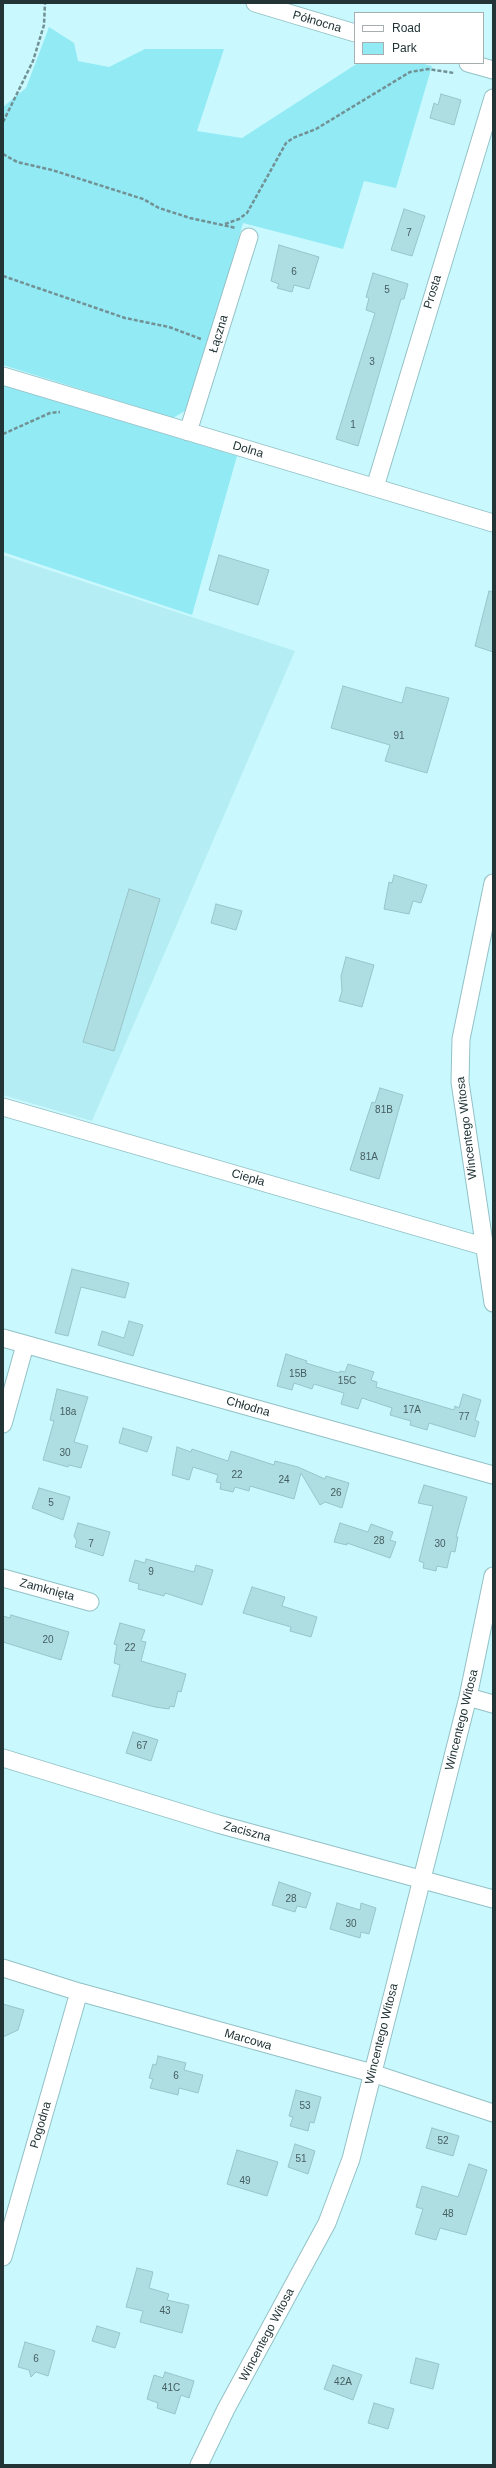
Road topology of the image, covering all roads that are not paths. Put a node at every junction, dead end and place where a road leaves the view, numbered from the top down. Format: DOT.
graph roads {
  1 [pos="255,3"];
  2 [pos="354,33"];
  3 [pos="463,69"];
  4 [pos="493,70"];
  5 [pos="493,98"];
  6 [pos="243,232"];
  7 [pos="3,376"];
  8 [pos="188,432"];
  9 [pos="375,487"];
  10 [pos="493,523"];
  11 [pos="493,883"];
  12 [pos="3,1108"];
  13 [pos="488,1247"];
  14 [pos="493,1303"];
  15 [pos="3,1338"];
  16 [pos="25,1345"];
  17 [pos="3,1424"];
  18 [pos="493,1475"];
  19 [pos="493,1576"];
  20 [pos="3,1578"];
  21 [pos="90,1602"];
  22 [pos="468,1697"];
  23 [pos="493,1704"];
  24 [pos="3,1758"];
  25 [pos="422,1878"];
  26 [pos="493,1899"];
  27 [pos="3,1968"];
  28 [pos="79,1992"];
  29 [pos="372,2073"];
  30 [pos="493,2113"];
  31 [pos="3,2257"];
  32 [pos="199,2465"];
  1 -- 2 [label="street, Północna"];
  3 -- 4 [label="street"];
  5 -- 9 [label="street, Prosta"];
  6 -- 8 [label="street, Łączna"];
  7 -- 8 [label="street, Dolna"];
  8 -- 9 [label="street, Dolna"];
  9 -- 10 [label="street, Dolna"];
  11 -- 13 [label="street, Wincentego Witosa"];
  12 -- 13 [label="street, Ciepła"];
  13 -- 14 [label="street, Wincentego Witosa"];
  15 -- 16 [label="street, Chłodna"];
  16 -- 17 [label="street"];
  16 -- 18 [label="street, Chłodna"];
  19 -- 22 [label="street, Wincentego Witosa"];
  20 -- 21 [label="street, Zamknięta"];
  22 -- 23 [label="street"];
  22 -- 25 [label="street, Wincentego Witosa"];
  24 -- 25 [label="street, Zaciszna"];
  25 -- 26 [label="street, Zaciszna"];
  25 -- 29 [label="street, Wincentego Witosa"];
  27 -- 28 [label="street, Marcowa"];
  28 -- 29 [label="street, Marcowa"];
  28 -- 31 [label="street, Pogodna"];
  29 -- 30 [label="street, Marcowa"];
  29 -- 32 [label="street, Wincentego Witosa"];
}
